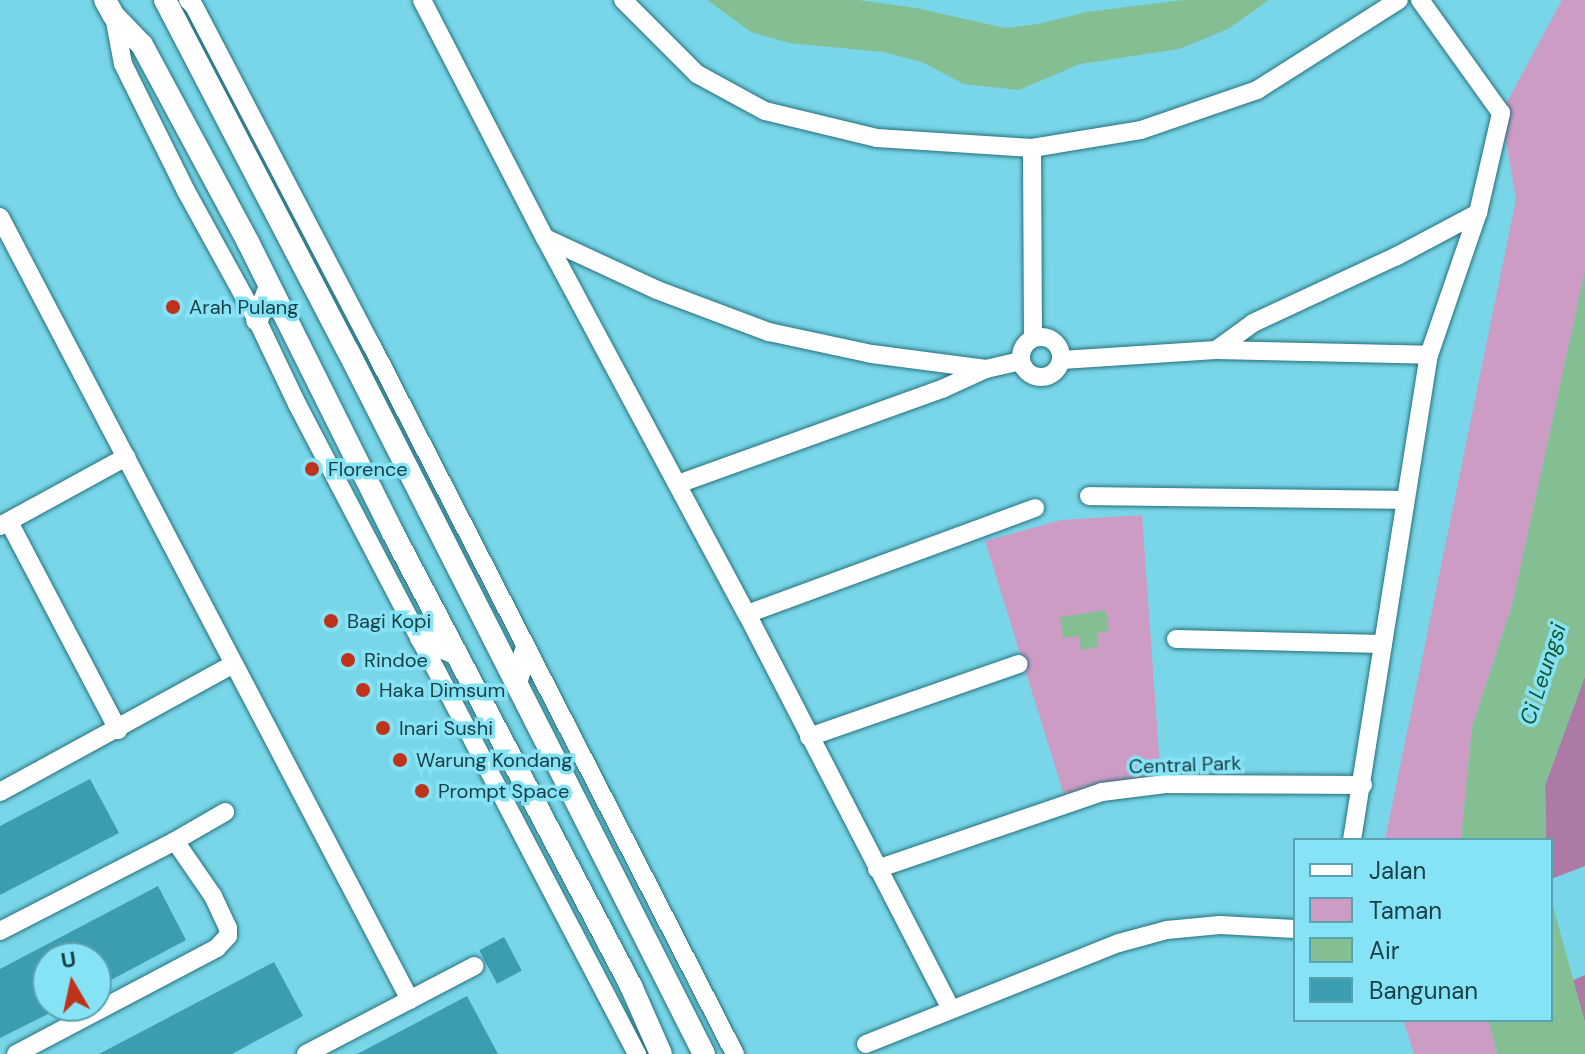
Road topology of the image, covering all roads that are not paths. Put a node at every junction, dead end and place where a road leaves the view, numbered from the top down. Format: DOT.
graph roads {
  1 [pos="165,0"];
  2 [pos="188,0"];
  3 [pos="422,0"];
  4 [pos="623,0"];
  5 [pos="1399,0"];
  6 [pos="1420,0"];
  7 [pos="110,8"];
  8 [pos="1032,148"];
  9 [pos="1478,213"];
  10 [pos="0,217"];
  11 [pos="545,238"];
  12 [pos="269,289"];
  13 [pos="257,320"];
  14 [pos="1033,337"];
  15 [pos="1216,350"];
  16 [pos="1429,355"];
  17 [pos="1062,360"];
  18 [pos="1020,361"];
  19 [pos="986,369"];
  20 [pos="126,457"];
  21 [pos="678,484"];
  22 [pos="1089,496"];
  23 [pos="1404,500"];
  24 [pos="1035,508"];
  25 [pos="4,524"];
  26 [pos="747,614"];
  27 [pos="421,638"];
  28 [pos="1176,639"];
  29 [pos="1383,644"];
  30 [pos="526,650"];
  31 [pos="457,654"];
  32 [pos="1019,664"];
  33 [pos="232,665"];
  34 [pos="516,683"];
  35 [pos="118,730"];
  36 [pos="809,737"];
  37 [pos="1363,785"];
  38 [pos="1,788"];
  39 [pos="225,812"];
  40 [pos="1352,838"];
  41 [pos="175,841"];
  42 [pos="877,869"];
  43 [pos="1293,929"];
  44 [pos="0,931"];
  45 [pos="474,966"];
  46 [pos="410,1000"];
  47 [pos="951,1010"];
  48 [pos="866,1044"];
  49 [pos="16,1054"];
  50 [pos="306,1054"];
  51 [pos="637,1054"];
  52 [pos="661,1054"];
  53 [pos="704,1054"];
  54 [pos="735,1054"];
  1 -- 34 [label="street"];
  2 -- 30 [label="street"];
  3 -- 11 [label="street"];
  4 -- 8 [label="street"];
  5 -- 8 [label="street"];
  6 -- 9 [label="street"];
  7 -- 12 [label="street"];
  7 -- 13 [label="street"];
  8 -- 14 [label="street"];
  9 -- 15 [label="street"];
  9 -- 16 [label="street"];
  10 -- 20 [label="street"];
  11 -- 19 [label="street"];
  11 -- 21 [label="street"];
  12 -- 13 [label="street"];
  12 -- 31 [label="street"];
  13 -- 27 [label="street"];
  14 -- 17 [label="street"];
  14 -- 18 [label="street"];
  15 -- 16 [label="street"];
  15 -- 17 [label="street"];
  16 -- 23 [label="street"];
  17 -- 18 [label="street"];
  18 -- 19 [label="street"];
  19 -- 21 [label="street"];
  20 -- 25 [label="street"];
  20 -- 33 [label="street"];
  21 -- 26 [label="street"];
  22 -- 23 [label="street"];
  23 -- 29 [label="street"];
  24 -- 26 [label="street"];
  25 -- 35 [label="street"];
  26 -- 36 [label="street"];
  27 -- 31 [label="street"];
  27 -- 51 [label="street"];
  28 -- 29 [label="street"];
  29 -- 37 [label="street"];
  30 -- 34 [label="street"];
  30 -- 54 [label="street"];
  31 -- 52 [label="street"];
  32 -- 36 [label="street"];
  33 -- 35 [label="street"];
  33 -- 46 [label="street"];
  34 -- 53 [label="street"];
  35 -- 38 [label="street"];
  36 -- 42 [label="street"];
  37 -- 40 [label="street"];
  37 -- 42 [label="street, Central Park"];
  39 -- 41 [label="street"];
  41 -- 44 [label="street"];
  41 -- 49 [label="street"];
  42 -- 47 [label="street"];
  43 -- 47 [label="street"];
  45 -- 46 [label="street"];
  46 -- 50 [label="street"];
  47 -- 48 [label="street"];
}
